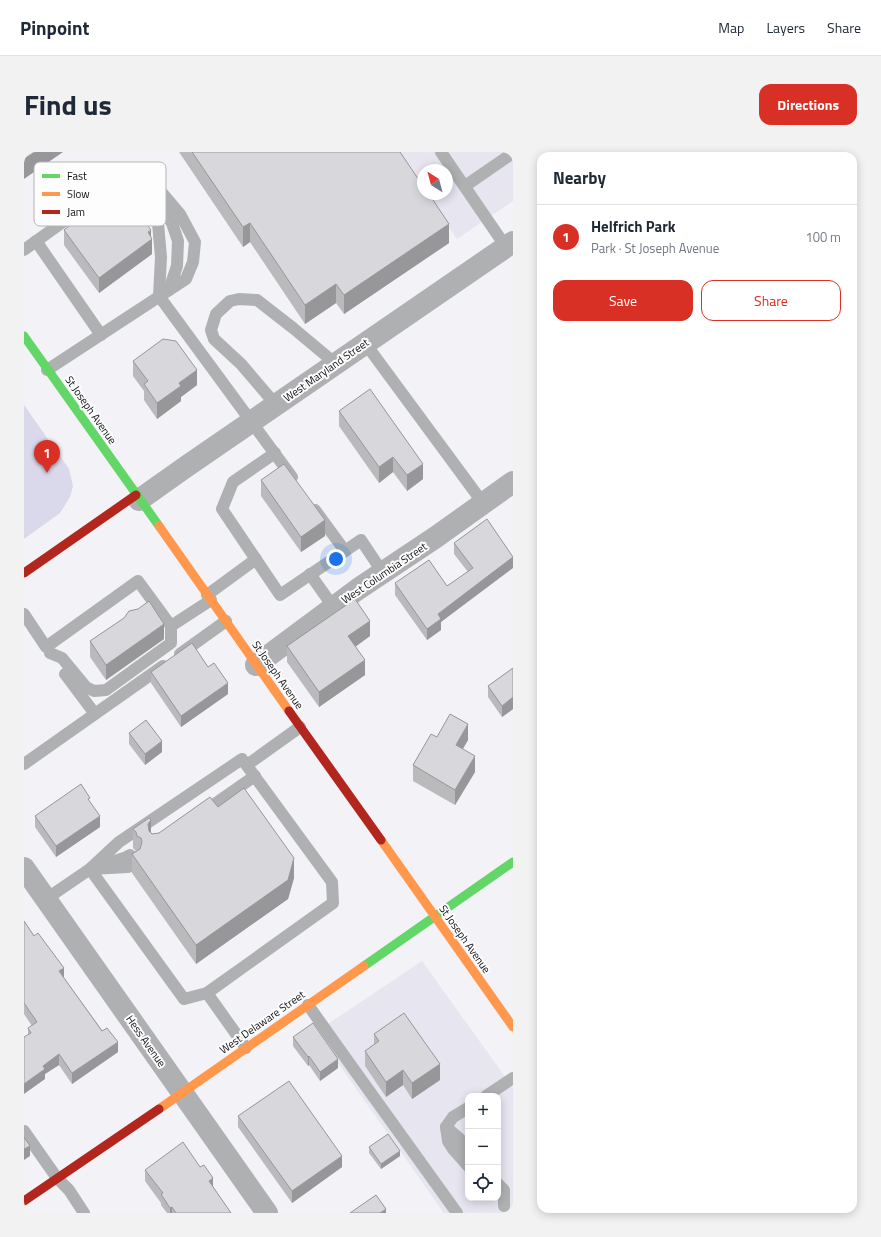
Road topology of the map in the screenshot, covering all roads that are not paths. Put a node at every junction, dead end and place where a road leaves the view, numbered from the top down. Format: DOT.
graph roads {
  1 [pos="440,152"];
  2 [pos="513,153"];
  3 [pos="465,186"];
  4 [pos="166,197"];
  5 [pos="166,215"];
  6 [pos="57,226"];
  7 [pos="74,226"];
  8 [pos="158,226"];
  9 [pos="53,229"];
  10 [pos="36,241"];
  11 [pos="511,248"];
  12 [pos="24,250"];
  13 [pos="164,293"];
  14 [pos="101,335"];
  15 [pos="24,336"];
  16 [pos="365,343"];
  17 [pos="336,364"];
  18 [pos="48,370"];
  19 [pos="276,405"];
  20 [pos="251,421"];
  21 [pos="275,453"];
  22 [pos="513,482"];
  23 [pos="298,486"];
  24 [pos="138,498"];
  25 [pos="307,499"];
  26 [pos="483,503"];
  27 [pos="345,551"];
  28 [pos="256,559"];
  29 [pos="24,573"];
  30 [pos="383,573"];
  31 [pos="310,574"];
  32 [pos="209,597"];
  33 [pos="334,608"];
  34 [pos="24,614"];
  35 [pos="226,621"];
  36 [pos="171,626"];
  37 [pos="48,650"];
  38 [pos="256,665"];
  39 [pos="95,714"];
  40 [pos="300,727"];
  41 [pos="24,764"];
  42 [pos="249,768"];
  43 [pos="191,817"];
  44 [pos="132,859"];
  45 [pos="513,862"];
  46 [pos="24,868"];
  47 [pos="90,868"];
  48 [pos="46,899"];
  49 [pos="435,916"];
  50 [pos="207,993"];
  51 [pos="308,1005"];
  52 [pos="513,1026"];
  53 [pos="246,1048"];
  54 [pos="513,1078"];
  55 [pos="182,1092"];
  56 [pos="490,1093"];
  57 [pos="465,1110"];
  58 [pos="446,1128"];
  59 [pos="24,1131"];
  60 [pos="465,1145"];
  61 [pos="467,1165"];
  62 [pos="57,1178"];
  63 [pos="501,1187"];
  64 [pos="24,1201"];
  65 [pos="503,1206"];
  66 [pos="84,1213"];
  67 [pos="267,1213"];
  68 [pos="457,1213"];
  1 -- 3 [label="lane"];
  2 -- 3 [label="lane"];
  3 -- 11 [label="lane"];
  4 -- 13 [label="lane"];
  5 -- 13 [label="lane"];
  6 -- 9 [label="lane"];
  7 -- 9 [label="lane"];
  8 -- 13 [label="lane"];
  9 -- 10 [label="lane"];
  10 -- 12 [label="lane"];
  10 -- 14 [label="lane"];
  11 -- 16 [label="street, West Maryland Street"];
  13 -- 14 [label="lane"];
  13 -- 20 [label="lane"];
  14 -- 18 [label="lane"];
  15 -- 18 [label="main road, St Joseph Avenue"];
  16 -- 17 [label="street, West Maryland Street"];
  16 -- 26 [label="lane"];
  17 -- 19 [label="street, West Maryland Street"];
  17 -- 19 [label="lane"];
  18 -- 24 [label="main road, St Joseph Avenue"];
  19 -- 20 [label="street, West Maryland Street"];
  20 -- 21 [label="lane"];
  20 -- 24 [label="street, West Maryland Street"];
  21 -- 23 [label="lane"];
  21 -- 28 [label="lane"];
  22 -- 26 [label="street, West Columbia Street"];
  24 -- 29 [label="main road, West Maryland Street"];
  24 -- 32 [label="main road, St Joseph Avenue"];
  25 -- 27 [label="lane"];
  26 -- 30 [label="street, West Columbia Street"];
  27 -- 30 [label="lane"];
  27 -- 31 [label="lane"];
  28 -- 31 [label="lane"];
  28 -- 32 [label="lane"];
  30 -- 33 [label="street, West Columbia Street"];
  31 -- 33 [label="lane"];
  32 -- 35 [label="main road, St Joseph Avenue"];
  32 -- 36 [label="lane"];
  33 -- 38 [label="street, West Columbia Street"];
  34 -- 37 [label="lane"];
  35 -- 38 [label="main road, St Joseph Avenue"];
  35 -- 39 [label="lane"];
  36 -- 37 [label="lane"];
  36 -- 37 [label="lane"];
  37 -- 39 [label="lane"];
  38 -- 40 [label="main road, St Joseph Avenue"];
  39 -- 41 [label="lane"];
  40 -- 42 [label="lane"];
  40 -- 49 [label="main road, St Joseph Avenue"];
  42 -- 43 [label="lane"];
  42 -- 47 [label="lane"];
  42 -- 50 [label="lane"];
  44 -- 47 [label="lane"];
  45 -- 49 [label="main road, West Delaware Street"];
  46 -- 48 [label="street, Hess Avenue"];
  47 -- 48 [label="lane"];
  47 -- 50 [label="lane"];
  48 -- 55 [label="street, Hess Avenue"];
  49 -- 51 [label="main road, West Delaware Street"];
  49 -- 52 [label="main road, St Joseph Avenue"];
  50 -- 53 [label="lane"];
  51 -- 53 [label="main road, West Delaware Street"];
  51 -- 68 [label="lane"];
  53 -- 55 [label="main road, West Delaware Street"];
  54 -- 56 [label="lane"];
  55 -- 62 [label="main road, West Delaware Street"];
  55 -- 67 [label="street, Hess Avenue"];
  57 -- 58 [label="lane"];
  58 -- 60 [label="lane"];
  58 -- 61 [label="lane"];
  59 -- 62 [label="lane"];
  62 -- 64 [label="main road, West Delaware Street"];
  62 -- 66 [label="lane"];
  63 -- 65 [label="lane"];
}
